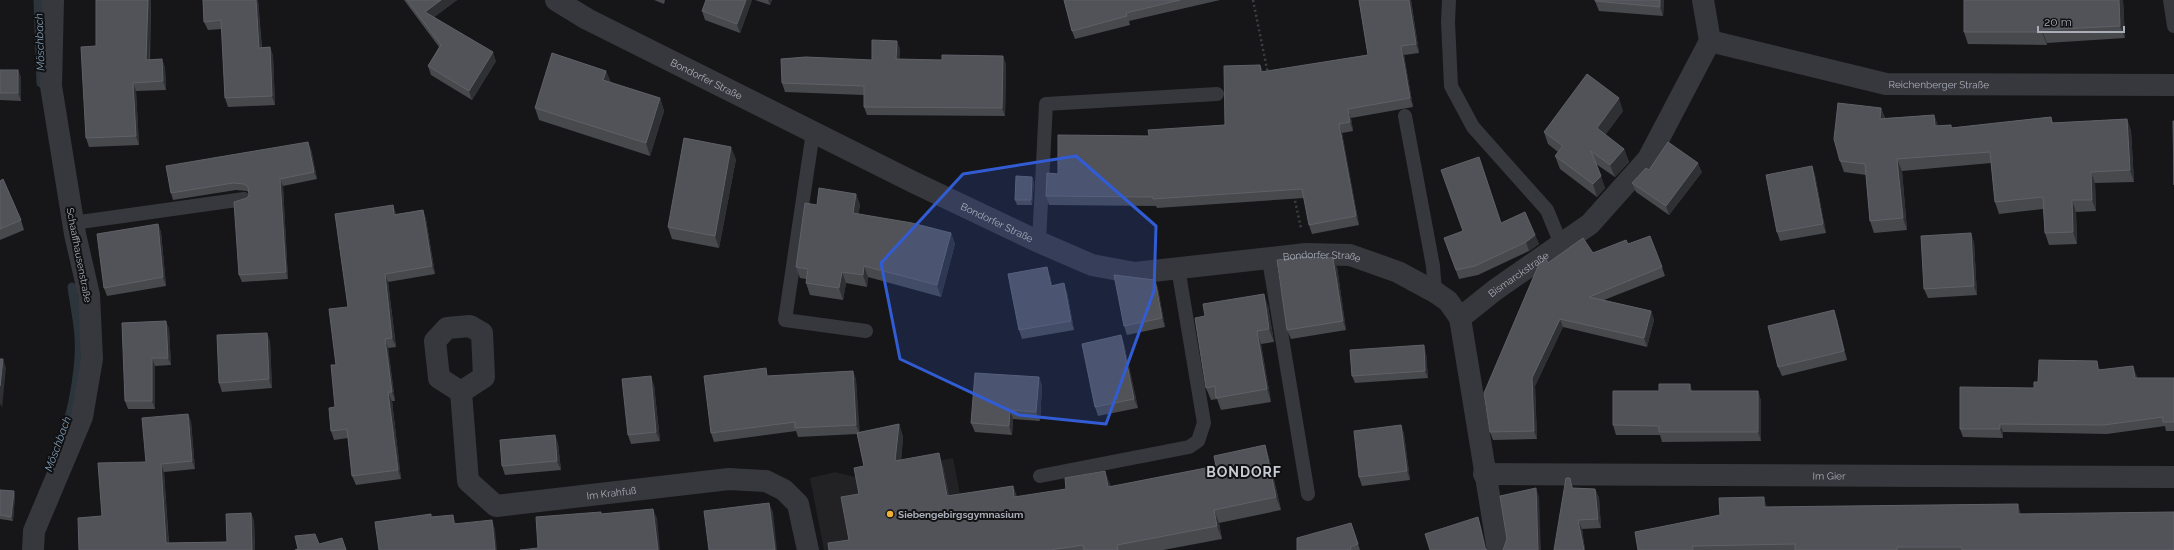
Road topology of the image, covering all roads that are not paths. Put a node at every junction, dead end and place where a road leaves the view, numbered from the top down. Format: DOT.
graph roads {
  1 [pos="54,0"];
  2 [pos="556,0"];
  3 [pos="1449,0"];
  4 [pos="1703,0"];
  5 [pos="2170,0"];
  6 [pos="2174,26"];
  7 [pos="1710,40"];
  8 [pos="2174,85"];
  9 [pos="1217,94"];
  10 [pos="1405,116"];
  11 [pos="813,132"];
  12 [pos="244,199"];
  13 [pos="73,224"];
  14 [pos="1039,242"];
  15 [pos="1561,244"];
  16 [pos="1269,260"];
  17 [pos="1178,268"];
  18 [pos="1435,292"];
  19 [pos="1460,318"];
  20 [pos="866,331"];
  21 [pos="461,392"];
  22 [pos="1484,474"];
  23 [pos="1040,476"];
  24 [pos="2174,477"];
  25 [pos="1308,494"];
  26 [pos="33,550"];
  27 [pos="808,550"];
  28 [pos="1498,550"];
  1 -- 13 [label="street, Schaaffhausenstraße"];
  2 -- 11 [label="street, Bondorfer Straße"];
  3 -- 15 [label="lane"];
  4 -- 7 [label="street"];
  5 -- 6 [label="lane"];
  7 -- 8 [label="street, Reichenberger Straße"];
  7 -- 15 [label="street, Bismarckstraße"];
  9 -- 14 [label="lane"];
  10 -- 18 [label="lane"];
  11 -- 14 [label="street, Bondorfer Straße"];
  11 -- 20 [label="lane"];
  12 -- 13 [label="lane"];
  13 -- 26 [label="street, Schaaffhausenstraße"];
  14 -- 17 [label="street, Bondorfer Straße"];
  15 -- 19 [label="street, Bismarckstraße"];
  16 -- 17 [label="street, Bondorfer Straße"];
  16 -- 18 [label="street, Bondorfer Straße"];
  16 -- 25 [label="lane"];
  17 -- 23 [label="lane"];
  18 -- 19 [label="street, Bondorfer Straße"];
  19 -- 22 [label="street"];
  21 -- 27 [label="street, Im Krahfuß"];
  22 -- 24 [label="street, Im Gier"];
  22 -- 28 [label="street"];
}
